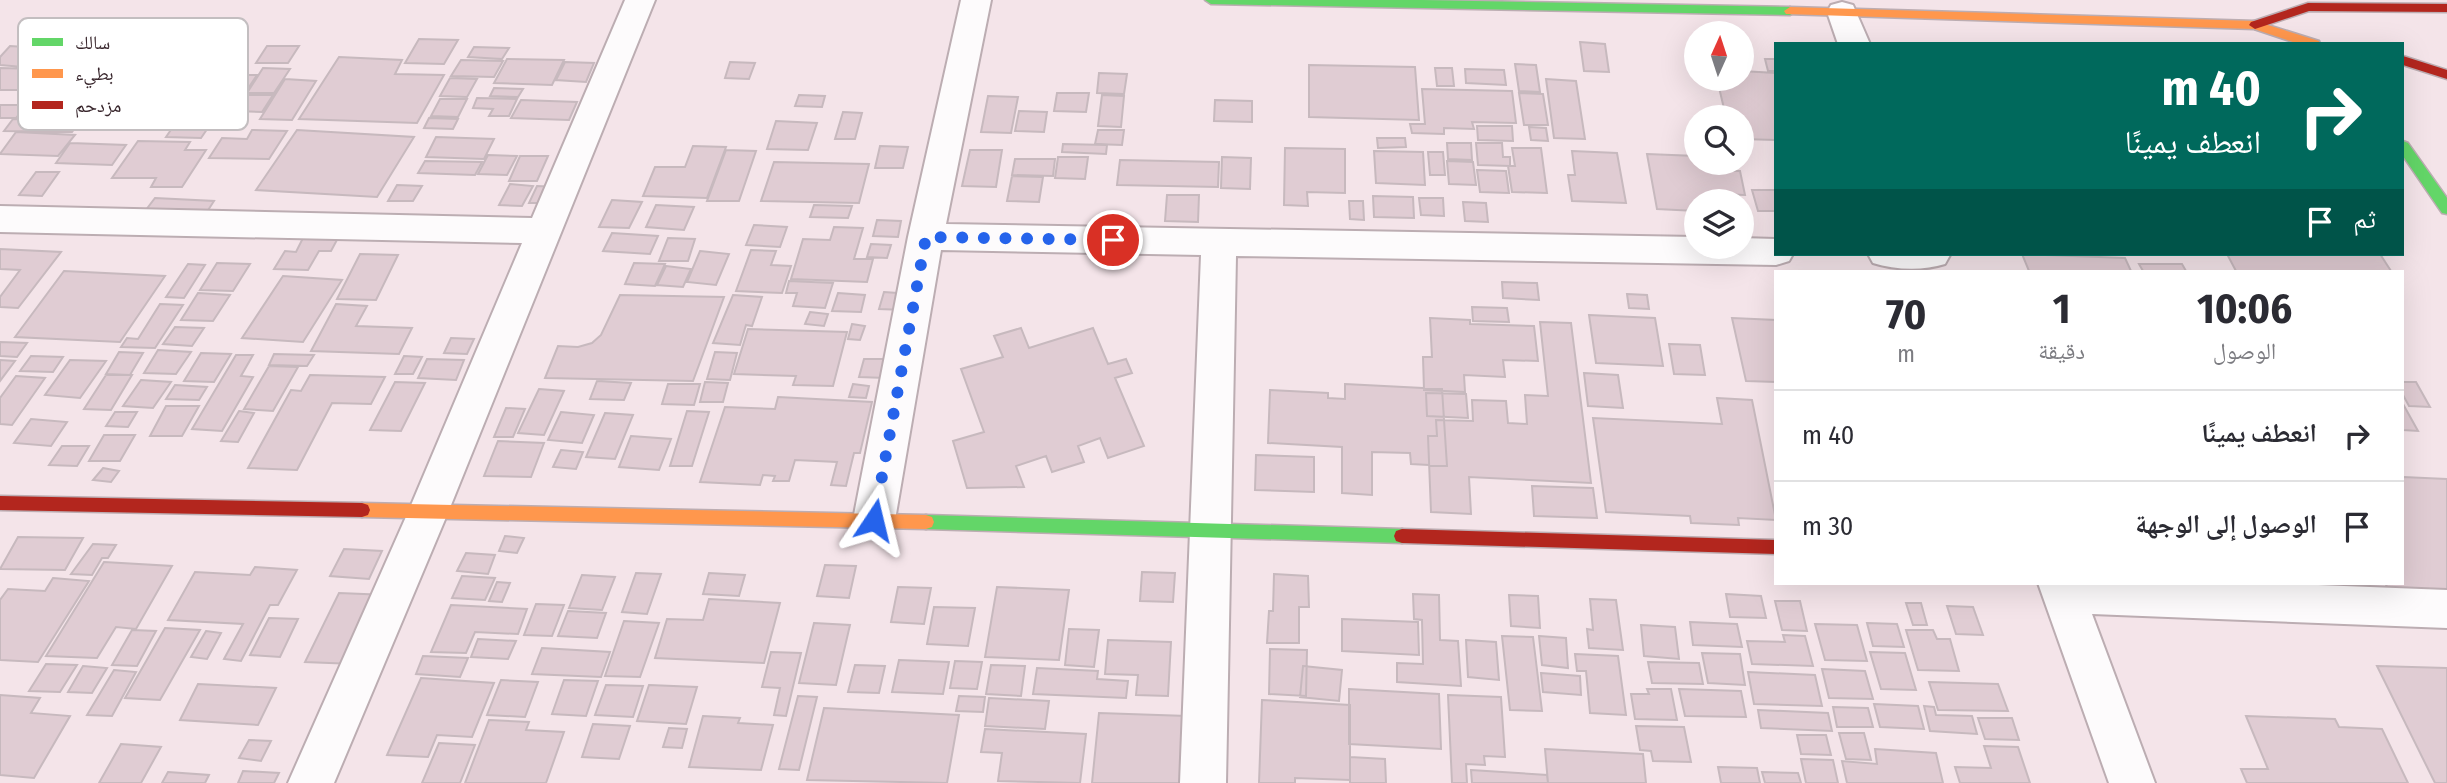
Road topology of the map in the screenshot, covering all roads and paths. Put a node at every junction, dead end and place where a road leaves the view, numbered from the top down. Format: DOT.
graph roads {
  1 [pos="640,0"];
  2 [pos="976,0"];
  3 [pos="1211,0"];
  4 [pos="1500,2"];
  5 [pos="2305,4"];
  6 [pos="2447,8"];
  7 [pos="1842,12"];
  8 [pos="2255,25"];
  9 [pos="1853,42"];
  10 [pos="2308,42"];
  11 [pos="2331,42"];
  12 [pos="2404,54"];
  13 [pos="2436,54"];
  14 [pos="2404,60"];
  15 [pos="2447,75"];
  16 [pos="2404,147"];
  17 [pos="2447,209"];
  18 [pos="0,219"];
  19 [pos="545,231"];
  20 [pos="926,237"];
  21 [pos="1219,242"];
  22 [pos="1774,252"];
  23 [pos="0,503"];
  24 [pos="429,510"];
  25 [pos="874,520"];
  26 [pos="1209,530"];
  27 [pos="1774,547"];
  28 [pos="2061,588"];
  29 [pos="2447,609"];
  30 [pos="311,783"];
  31 [pos="1203,783"];
  32 [pos="2132,783"];
  1 -- 19 [label="street"];
  2 -- 20 [label="street"];
  3 -- 4 [label="street"];
  4 -- 7 [label="street"];
  5 -- 6 [label="street"];
  5 -- 8 [label="street"];
  5 -- 11 [label="street"];
  7 -- 8 [label="street"];
  7 -- 9 [label="street"];
  8 -- 10 [label="street"];
  12 -- 13 [label="street"];
  14 -- 15 [label="street"];
  16 -- 17 [label="street"];
  18 -- 19 [label="street"];
  19 -- 24 [label="street"];
  20 -- 21 [label="street"];
  20 -- 25 [label="street"];
  21 -- 22 [label="street"];
  21 -- 26 [label="street"];
  23 -- 24 [label="street"];
  24 -- 25 [label="street"];
  24 -- 30 [label="street"];
  25 -- 26 [label="street"];
  26 -- 27 [label="street"];
  26 -- 31 [label="street"];
  28 -- 29 [label="street"];
  28 -- 32 [label="street"];
}
